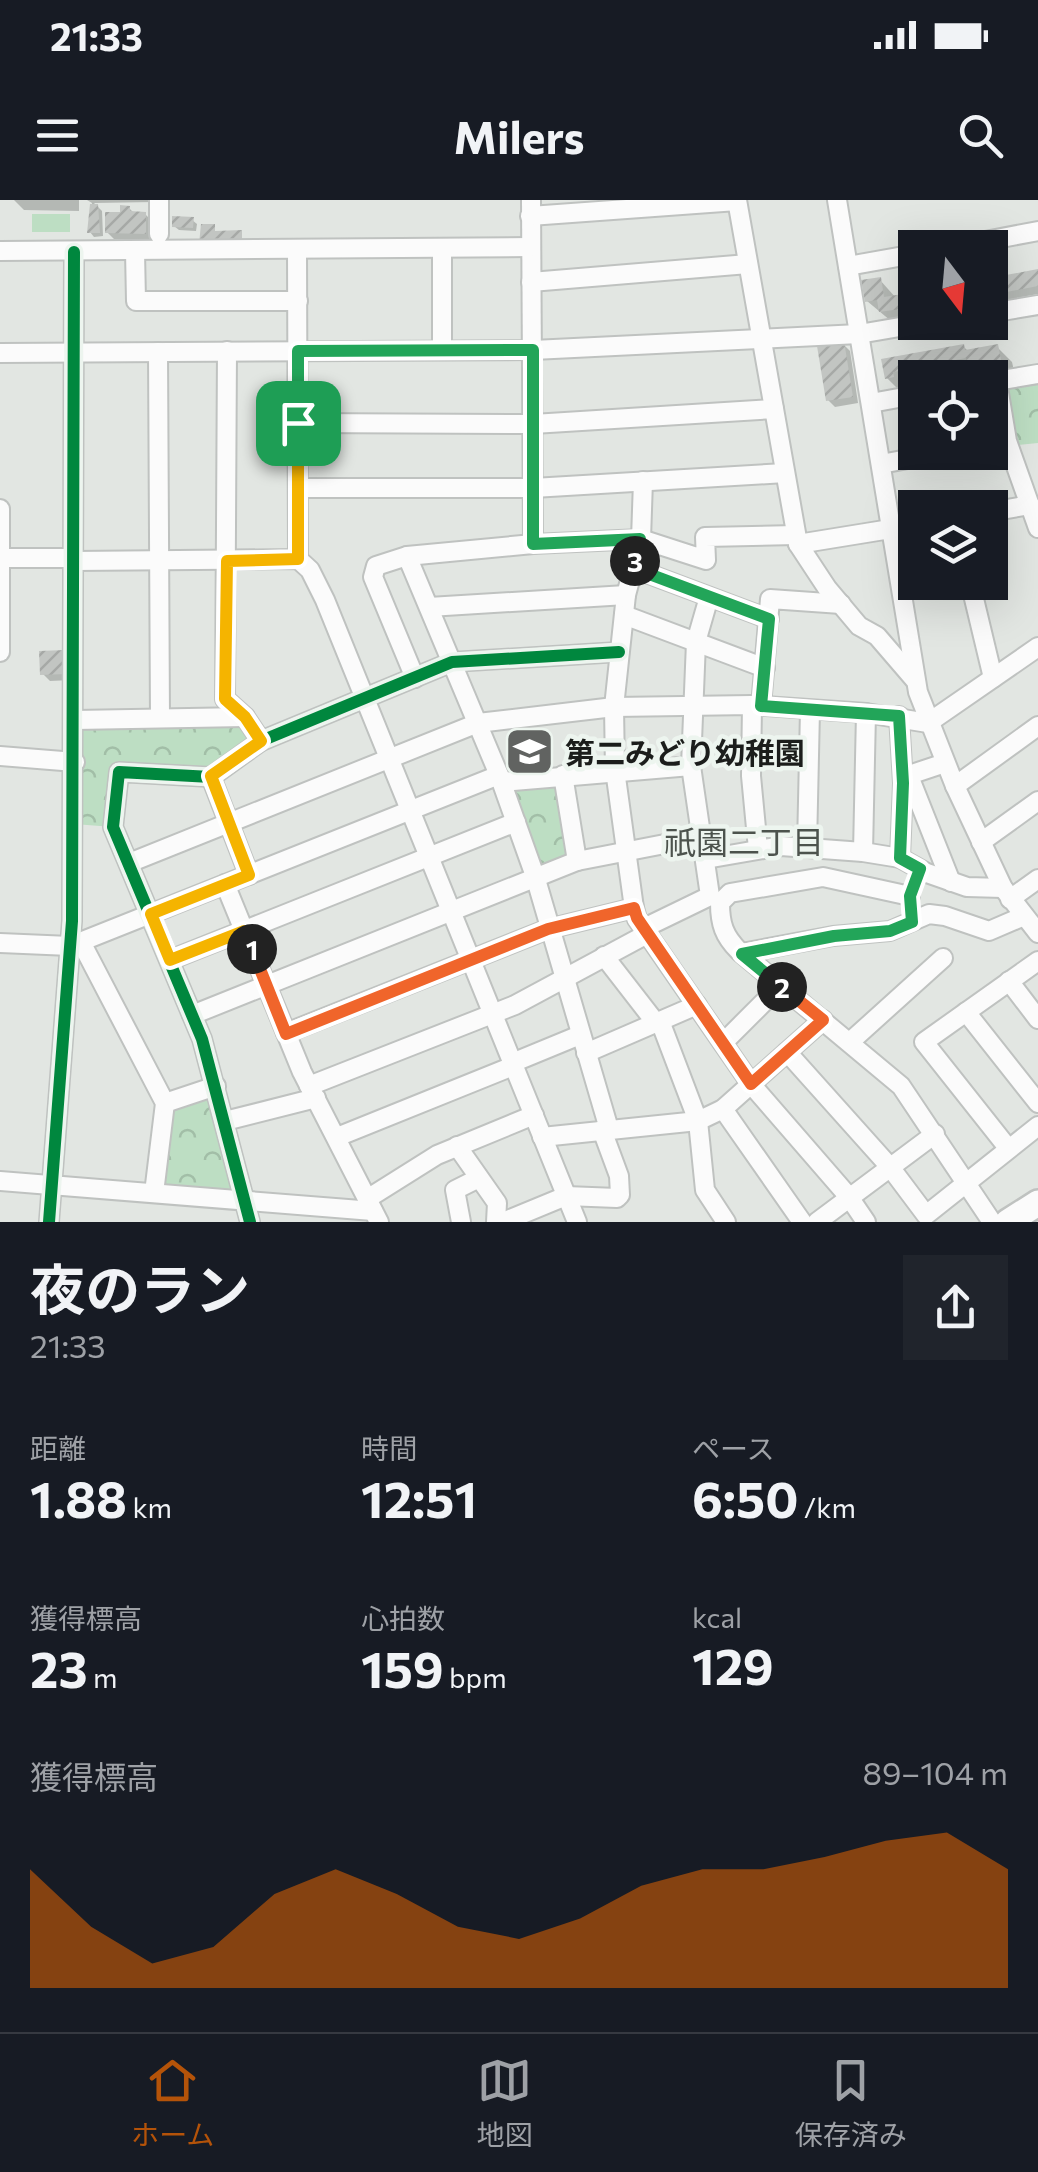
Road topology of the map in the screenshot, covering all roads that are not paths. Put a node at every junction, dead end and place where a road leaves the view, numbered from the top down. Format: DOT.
graph roads {
  1 [pos="160,200"];
  2 [pos="737,200"];
  3 [pos="838,200"];
  4 [pos="530,208"];
  5 [pos="1038,232"];
  6 [pos="160,234"];
  7 [pos="1008,237"];
  8 [pos="530,247"];
  9 [pos="442,248"];
  10 [pos="298,250"];
  11 [pos="0,251"];
  12 [pos="135,251"];
  13 [pos="74,252"];
  14 [pos="898,257"];
  15 [pos="748,264"];
  16 [pos="848,266"];
  17 [pos="531,282"];
  18 [pos="298,301"];
  19 [pos="1038,305"];
  20 [pos="1008,309"];
  21 [pos="898,327"];
  22 [pos="860,334"];
  23 [pos="762,339"];
  24 [pos="442,350"];
  25 [pos="533,350"];
  26 [pos="298,351"];
  27 [pos="73,352"];
  28 [pos="158,352"];
  29 [pos="227,352"];
  30 [pos="0,353"];
  31 [pos="1038,374"];
  32 [pos="1008,379"];
  33 [pos="898,398"];
  34 [pos="870,403"];
  35 [pos="774,409"];
  36 [pos="298,423"];
  37 [pos="533,424"];
  38 [pos="898,461"];
  39 [pos="1008,462"];
  40 [pos="880,464"];
  41 [pos="786,474"];
  42 [pos="643,481"];
  43 [pos="298,488"];
  44 [pos="533,488"];
  45 [pos="1030,505"];
  46 [pos="1008,509"];
  47 [pos="0,510"];
  48 [pos="898,528"];
  49 [pos="1038,528"];
  50 [pos="891,529"];
  51 [pos="640,539"];
  52 [pos="797,539"];
  53 [pos="533,544"];
  54 [pos="407,556"];
  55 [pos="0,558"];
  56 [pos="74,559"];
  57 [pos="298,559"];
  58 [pos="159,561"];
  59 [pos="227,561"];
  60 [pos="633,568"];
  61 [pos="626,594"];
  62 [pos="709,596"];
  63 [pos="974,600"];
  64 [pos="841,604"];
  65 [pos="429,607"];
  66 [pos="624,615"];
  67 [pos="769,619"];
  68 [pos="0,625"];
  69 [pos="696,642"];
  70 [pos="1038,646"];
  71 [pos="0,652"];
  72 [pos="619,652"];
  73 [pos="452,662"];
  74 [pos="764,668"];
  75 [pos="414,678"];
  76 [pos="993,678"];
  77 [pos="916,682"];
  78 [pos="364,698"];
  79 [pos="756,705"];
  80 [pos="692,706"];
  81 [pos="614,707"];
  82 [pos="224,708"];
  83 [pos="810,710"];
  84 [pos="866,713"];
  85 [pos="899,716"];
  86 [pos="160,718"];
  87 [pos="74,720"];
  88 [pos="478,723"];
  89 [pos="928,723"];
  90 [pos="1038,726"];
  91 [pos="261,741"];
  92 [pos="0,756"];
  93 [pos="388,758"];
  94 [pos="75,762"];
  95 [pos="945,764"];
  96 [pos="692,766"];
  97 [pos="615,770"];
  98 [pos="564,775"];
  99 [pos="211,776"];
  100 [pos="501,778"];
  101 [pos="906,780"];
  102 [pos="954,786"];
  103 [pos="1038,802"];
  104 [pos="410,811"];
  105 [pos="516,822"];
  106 [pos="229,823"];
  107 [pos="701,837"];
  108 [pos="980,842"];
  109 [pos="807,847"];
  110 [pos="626,849"];
  111 [pos="758,850"];
  112 [pos="863,852"];
  113 [pos="428,857"];
  114 [pos="900,858"];
  115 [pos="706,859"];
  116 [pos="577,861"];
  117 [pos="129,863"];
  118 [pos="920,869"];
  119 [pos="249,875"];
  120 [pos="535,876"];
  121 [pos="1038,879"];
  122 [pos="951,882"];
  123 [pos="225,884"];
  124 [pos="1006,893"];
  125 [pos="910,896"];
  126 [pos="634,908"];
  127 [pos="450,909"];
  128 [pos="151,914"];
  129 [pos="1024,916"];
  130 [pos="912,922"];
  131 [pos="548,929"];
  132 [pos="244,931"];
  133 [pos="645,931"];
  134 [pos="1038,934"];
  135 [pos="0,943"];
  136 [pos="76,944"];
  137 [pos="742,954"];
  138 [pos="604,956"];
  139 [pos="943,958"];
  140 [pos="170,960"];
  141 [pos="470,960"];
  142 [pos="1038,961"];
  143 [pos="564,980"];
  144 [pos="1009,981"];
  145 [pos="266,984"];
  146 [pos="780,986"];
  147 [pos="697,1005"];
  148 [pos="966,1012"];
  149 [pos="492,1013"];
  150 [pos="192,1015"];
  151 [pos="1038,1019"];
  152 [pos="823,1020"];
  153 [pos="658,1022"];
  154 [pos="286,1034"];
  155 [pos="851,1041"];
  156 [pos="723,1042"];
  157 [pos="583,1044"];
  158 [pos="788,1052"];
  159 [pos="513,1064"];
  160 [pos="751,1084"];
  161 [pos="216,1086"];
  162 [pos="313,1092"];
  163 [pos="165,1102"];
  164 [pos="1038,1103"];
  165 [pos="724,1109"];
  166 [pos="534,1116"];
  167 [pos="698,1121"];
  168 [pos="225,1122"];
  169 [pos="1038,1126"];
  170 [pos="605,1129"];
  171 [pos="935,1134"];
  172 [pos="337,1137"];
  173 [pos="542,1137"];
  174 [pos="457,1146"];
  175 [pos="1008,1148"];
  176 [pos="890,1166"];
  177 [pos="479,1178"];
  178 [pos="0,1180"];
  179 [pos="966,1181"];
  180 [pos="52,1185"];
  181 [pos="154,1193"];
  182 [pos="566,1196"];
  183 [pos="849,1197"];
  184 [pos="244,1200"];
  185 [pos="1038,1203"];
  186 [pos="373,1210"];
  187 [pos="50,1222"];
  188 [pos="250,1222"];
  189 [pos="461,1222"];
  190 [pos="500,1222"];
  191 [pos="577,1222"];
  192 [pos="726,1222"];
  193 [pos="802,1222"];
  194 [pos="817,1222"];
  195 [pos="866,1222"];
  196 [pos="992,1222"];
  197 [pos="1008,1222"];
  1 -- 6 [label="street"];
  2 -- 4 [label="street"];
  2 -- 15 [label="street"];
  3 -- 16 [label="street"];
  4 -- 8 [label="street"];
  5 -- 7 [label="street"];
  8 -- 9 [label="street"];
  8 -- 17 [label="street"];
  9 -- 10 [label="street"];
  9 -- 24 [label="street"];
  10 -- 12 [label="street"];
  10 -- 18 [label="street"];
  11 -- 13 [label="street"];
  12 -- 13 [label="street"];
  12 -- 18 [label="street"];
  13 -- 27 [label="street"];
  14 -- 16 [label="street"];
  15 -- 17 [label="street"];
  15 -- 23 [label="street"];
  16 -- 22 [label="street"];
  17 -- 25 [label="street"];
  18 -- 26 [label="street"];
  19 -- 20 [label="street"];
  21 -- 22 [label="street"];
  22 -- 23 [label="street"];
  22 -- 34 [label="street"];
  23 -- 25 [label="street"];
  23 -- 35 [label="street"];
  24 -- 25 [label="street"];
  24 -- 26 [label="street"];
  25 -- 37 [label="street"];
  26 -- 29 [label="street"];
  26 -- 36 [label="street"];
  27 -- 28 [label="street"];
  27 -- 30 [label="street"];
  27 -- 56 [label="street"];
  28 -- 29 [label="street"];
  28 -- 58 [label="street"];
  29 -- 59 [label="street"];
  31 -- 32 [label="street"];
  33 -- 34 [label="street"];
  34 -- 40 [label="street"];
  35 -- 37 [label="street"];
  35 -- 41 [label="street"];
  36 -- 37 [label="street"];
  36 -- 43 [label="street"];
  37 -- 44 [label="street"];
  38 -- 40 [label="street"];
  39 -- 45 [label="street"];
  40 -- 50 [label="street"];
  41 -- 42 [label="street"];
  41 -- 52 [label="street"];
  42 -- 44 [label="street"];
  42 -- 51 [label="street"];
  43 -- 44 [label="street"];
  43 -- 57 [label="street"];
  44 -- 53 [label="street"];
  45 -- 46 [label="street"];
  45 -- 49 [label="street"];
  47 -- 55 [label="street"];
  48 -- 50 [label="street"];
  50 -- 52 [label="street"];
  50 -- 77 [label="street"];
  51 -- 52 [label="street"];
  51 -- 53 [label="street"];
  51 -- 60 [label="street"];
  52 -- 64 [label="street"];
  53 -- 54 [label="street"];
  54 -- 65 [label="street"];
  54 -- 75 [label="street"];
  55 -- 56 [label="street"];
  55 -- 68 [label="street"];
  56 -- 58 [label="street"];
  56 -- 87 [label="street"];
  57 -- 59 [label="street"];
  57 -- 78 [label="street"];
  58 -- 59 [label="street"];
  58 -- 86 [label="street"];
  59 -- 82 [label="street"];
  60 -- 61 [label="street"];
  60 -- 62 [label="street"];
  61 -- 65 [label="street"];
  61 -- 66 [label="street"];
  62 -- 67 [label="street"];
  62 -- 69 [label="street"];
  63 -- 76 [label="street"];
  64 -- 67 [label="street"];
  64 -- 77 [label="street"];
  65 -- 73 [label="street"];
  66 -- 69 [label="street"];
  66 -- 72 [label="street"];
  67 -- 74 [label="street"];
  68 -- 71 [label="street"];
  69 -- 74 [label="street"];
  69 -- 80 [label="street"];
  70 -- 76 [label="street"];
  72 -- 73 [label="street"];
  72 -- 81 [label="street"];
  73 -- 75 [label="street"];
  73 -- 88 [label="street"];
  74 -- 79 [label="street"];
  75 -- 78 [label="street"];
  76 -- 89 [label="street"];
  77 -- 89 [label="street"];
  78 -- 91 [label="street"];
  78 -- 93 [label="street"];
  79 -- 80 [label="street"];
  79 -- 83 [label="street"];
  79 -- 111 [label="street"];
  80 -- 81 [label="street"];
  80 -- 96 [label="street"];
  81 -- 88 [label="street"];
  81 -- 97 [label="street"];
  82 -- 86 [label="street"];
  82 -- 91 [label="street"];
  83 -- 84 [label="street"];
  83 -- 109 [label="street"];
  84 -- 85 [label="street"];
  84 -- 112 [label="street"];
  85 -- 89 [label="street"];
  85 -- 101 [label="street"];
  86 -- 87 [label="street"];
  87 -- 94 [label="street"];
  88 -- 93 [label="street"];
  88 -- 100 [label="street"];
  89 -- 95 [label="street"];
  90 -- 102 [label="street"];
  91 -- 99 [label="street"];
  92 -- 94 [label="street"];
  93 -- 104 [label="street"];
  93 -- 106 [label="street"];
  94 -- 136 [label="street"];
  95 -- 101 [label="street"];
  95 -- 102 [label="street"];
  96 -- 97 [label="street"];
  96 -- 107 [label="street"];
  97 -- 98 [label="street"];
  97 -- 110 [label="street"];
  98 -- 100 [label="street"];
  98 -- 116 [label="street"];
  99 -- 106 [label="street"];
  99 -- 117 [label="street"];
  100 -- 104 [label="street"];
  100 -- 105 [label="street"];
  101 -- 114 [label="street"];
  101 -- 122 [label="street"];
  102 -- 108 [label="street"];
  103 -- 108 [label="street"];
  104 -- 113 [label="street"];
  104 -- 119 [label="street"];
  105 -- 113 [label="street"];
  105 -- 120 [label="street"];
  106 -- 117 [label="street"];
  106 -- 119 [label="street"];
  107 -- 110 [label="street"];
  107 -- 115 [label="street"];
  108 -- 124 [label="street"];
  109 -- 111 [label="street"];
  109 -- 112 [label="street"];
  110 -- 116 [label="street"];
  110 -- 126 [label="street"];
  111 -- 115 [label="street"];
  112 -- 114 [label="street"];
  113 -- 127 [label="street"];
  113 -- 132 [label="street"];
  114 -- 118 [label="street"];
  115 -- 133 [label="street"];
  116 -- 120 [label="street"];
  117 -- 128 [label="street"];
  118 -- 122 [label="street"];
  118 -- 125 [label="street"];
  119 -- 123 [label="street"];
  120 -- 127 [label="street"];
  120 -- 131 [label="street"];
  121 -- 124 [label="street"];
  122 -- 124 [label="street"];
  123 -- 128 [label="street"];
  123 -- 132 [label="street"];
  124 -- 129 [label="street"];
  125 -- 130 [label="street"];
  125 -- 137 [label="street"];
  126 -- 131 [label="street"];
  126 -- 133 [label="street"];
  127 -- 141 [label="street"];
  127 -- 145 [label="street"];
  128 -- 136 [label="street"];
  128 -- 140 [label="street"];
  129 -- 130 [label="street"];
  129 -- 134 [label="street"];
  130 -- 137 [label="street"];
  131 -- 141 [label="street"];
  131 -- 143 [label="street"];
  132 -- 140 [label="street"];
  132 -- 145 [label="street"];
  133 -- 138 [label="street"];
  133 -- 147 [label="street"];
  135 -- 136 [label="street"];
  136 -- 163 [label="street"];
  136 -- 180 [label="street"];
  137 -- 146 [label="street"];
  138 -- 143 [label="street"];
  138 -- 153 [label="street"];
  139 -- 155 [label="street"];
  140 -- 150 [label="street"];
  141 -- 149 [label="street"];
  141 -- 154 [label="street"];
  142 -- 144 [label="street"];
  143 -- 149 [label="street"];
  143 -- 157 [label="street"];
  144 -- 148 [label="street"];
  144 -- 151 [label="street"];
  145 -- 150 [label="street"];
  145 -- 154 [label="street"];
  146 -- 152 [label="street"];
  146 -- 156 [label="street"];
  147 -- 153 [label="street"];
  147 -- 156 [label="street"];
  148 -- 164 [label="street"];
  148 -- 175 [label="street"];
  149 -- 159 [label="street"];
  149 -- 162 [label="street"];
  150 -- 161 [label="street"];
  152 -- 155 [label="street"];
  152 -- 158 [label="street"];
  153 -- 157 [label="street"];
  153 -- 167 [label="street"];
  154 -- 162 [label="street"];
  155 -- 171 [label="street"];
  156 -- 160 [label="street"];
  157 -- 159 [label="street"];
  157 -- 170 [label="street"];
  158 -- 160 [label="street"];
  158 -- 176 [label="street"];
  159 -- 166 [label="street"];
  159 -- 172 [label="street"];
  160 -- 165 [label="street"];
  160 -- 183 [label="street"];
  161 -- 163 [label="street"];
  161 -- 168 [label="street"];
  162 -- 168 [label="street"];
  162 -- 172 [label="street"];
  163 -- 181 [label="street"];
  165 -- 167 [label="street"];
  165 -- 193 [label="street"];
  166 -- 173 [label="street"];
  166 -- 174 [label="street"];
  167 -- 170 [label="street"];
  167 -- 192 [label="street"];
  168 -- 184 [label="street"];
  169 -- 175 [label="street"];
  170 -- 173 [label="street"];
  170 -- 182 [label="street"];
  171 -- 176 [label="street"];
  171 -- 179 [label="street"];
  172 -- 186 [label="street"];
  173 -- 182 [label="street"];
  174 -- 177 [label="street"];
  174 -- 186 [label="street"];
  175 -- 179 [label="street"];
  176 -- 179 [label="street"];
  176 -- 183 [label="street"];
  177 -- 189 [label="street"];
  177 -- 190 [label="street"];
  178 -- 180 [label="street"];
  179 -- 196 [label="street"];
  180 -- 181 [label="street"];
  180 -- 187 [label="street"];
  181 -- 184 [label="street"];
  182 -- 190 [label="street"];
  182 -- 191 [label="street"];
  183 -- 194 [label="street"];
  183 -- 195 [label="street"];
  184 -- 186 [label="street"];
  184 -- 188 [label="street"];
  185 -- 197 [label="highway"];
}
